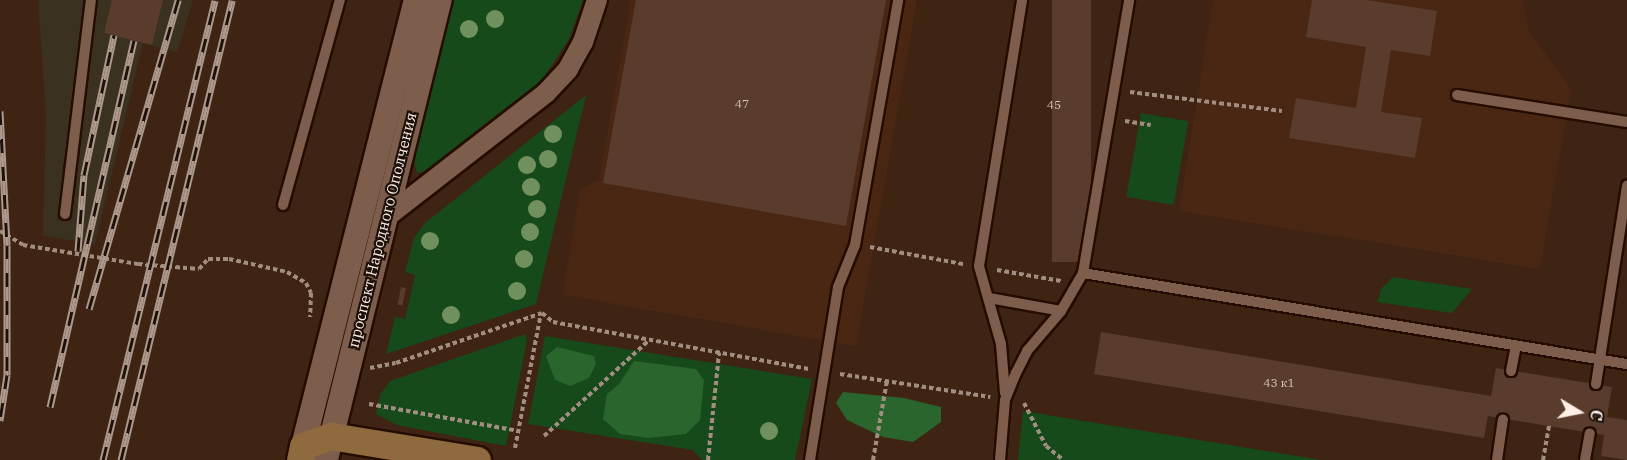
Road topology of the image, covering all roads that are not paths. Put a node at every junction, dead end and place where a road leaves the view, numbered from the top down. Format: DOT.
graph roads {
  1 [pos="91,0"];
  2 [pos="340,0"];
  3 [pos="417,0"];
  4 [pos="440,0"];
  5 [pos="597,0"];
  6 [pos="898,0"];
  7 [pos="1022,0"];
  8 [pos="1129,0"];
  9 [pos="1457,95"];
  10 [pos="1627,122"];
  11 [pos="1627,185"];
  12 [pos="283,206"];
  13 [pos="65,214"];
  14 [pos="385,218"];
  15 [pos="1622,254"];
  16 [pos="1083,273"];
  17 [pos="989,298"];
  18 [pos="1061,311"];
  19 [pos="1516,345"];
  20 [pos="1600,359"];
  21 [pos="1627,364"];
  22 [pos="1511,371"];
  23 [pos="1596,384"];
  24 [pos="1005,400"];
  25 [pos="1503,419"];
  26 [pos="1590,433"];
  27 [pos="315,452"];
  28 [pos="477,460"];
  29 [pos="810,460"];
  30 [pos="1000,460"];
  31 [pos="1497,460"];
  32 [pos="1585,460"];
  1 -- 13 [label="lane"];
  2 -- 12 [label="lane"];
  3 -- 27 [label="street, проспект Народного Ополчения"];
  4 -- 14 [label="street, проспект Народного Ополчения"];
  5 -- 14 [label="street"];
  6 -- 29 [label="lane"];
  7 -- 17 [label="lane"];
  8 -- 16 [label="lane"];
  9 -- 10 [label="lane"];
  11 -- 15 [label="lane"];
  14 -- 27 [label="street, проспект Народного Ополчения"];
  15 -- 20 [label="lane"];
  16 -- 18 [label="lane"];
  16 -- 19 [label="lane"];
  17 -- 18 [label="lane"];
  17 -- 24 [label="lane"];
  18 -- 24 [label="lane"];
  19 -- 20 [label="lane"];
  19 -- 22 [label="lane"];
  20 -- 21 [label="lane"];
  20 -- 23 [label="lane"];
  24 -- 30 [label="lane"];
  25 -- 31 [label="lane"];
  26 -- 32 [label="lane"];
  27 -- 28 [label="main road"];
}
